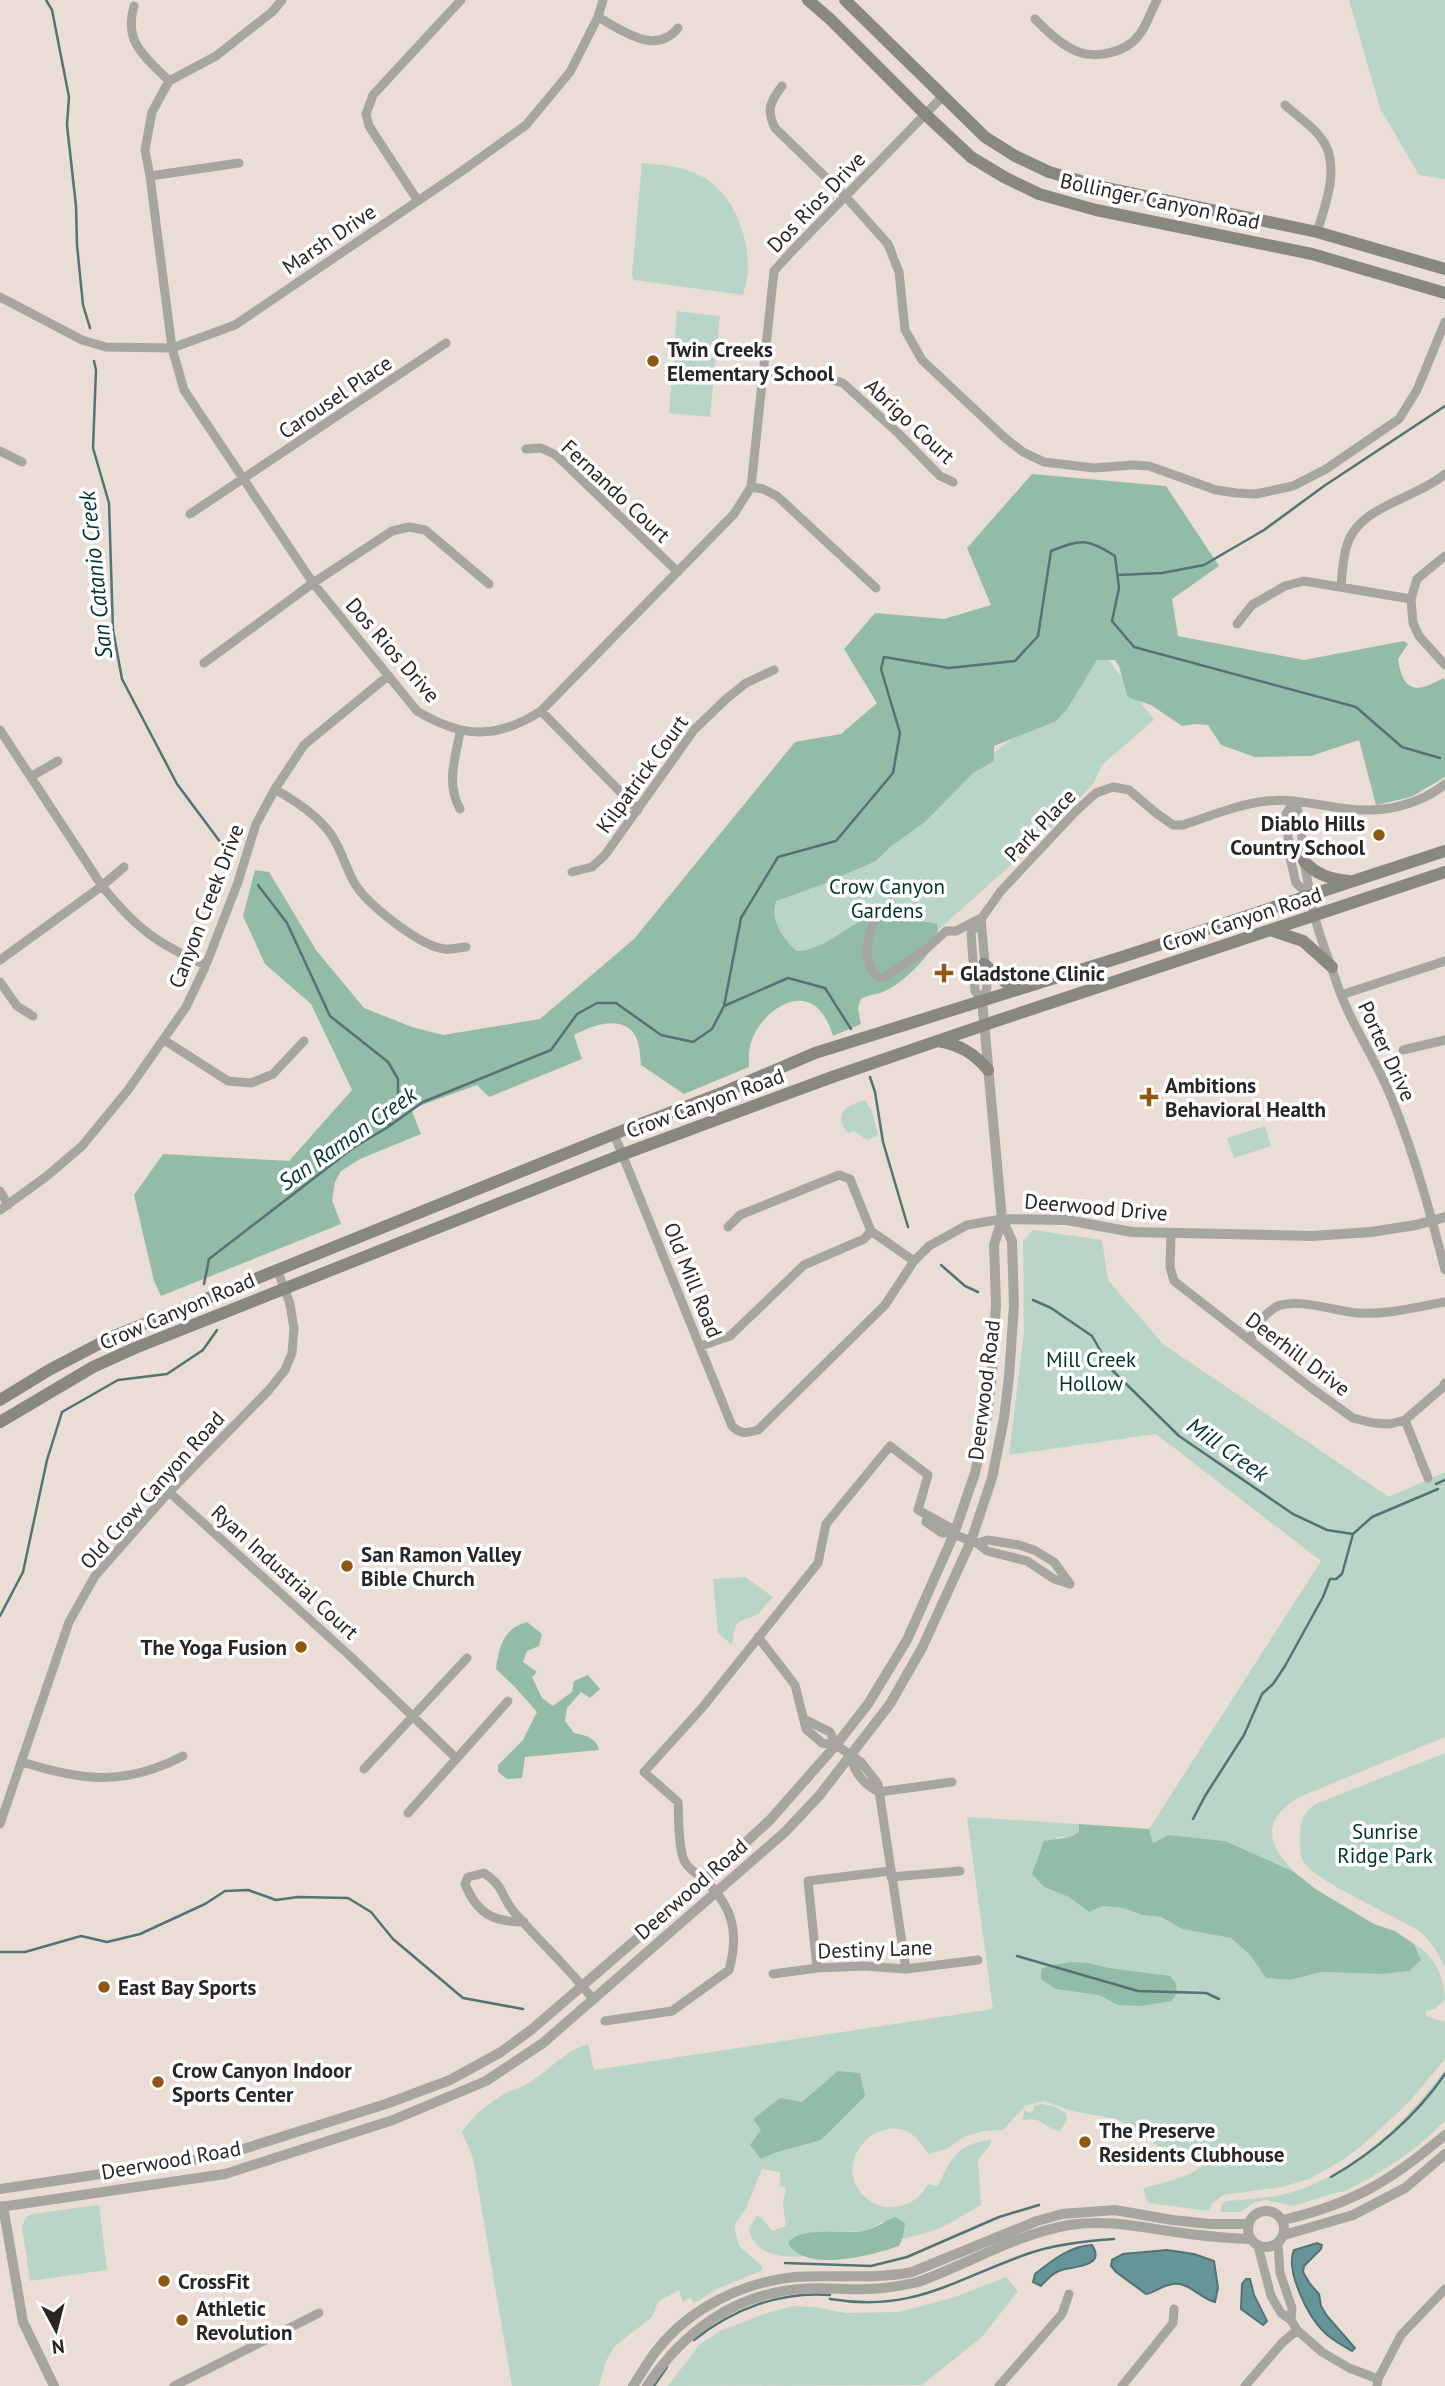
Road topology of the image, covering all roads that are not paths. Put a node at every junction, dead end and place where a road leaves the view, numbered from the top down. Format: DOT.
graph roads {
  1 [pos="282,0"];
  2 [pos="461,0"];
  3 [pos="603,0"];
  4 [pos="808,0"];
  5 [pos="845,0"];
  6 [pos="1157,0"];
  7 [pos="134,6"];
  8 [pos="598,17"];
  9 [pos="1035,19"];
  10 [pos="678,28"];
  11 [pos="169,81"];
  12 [pos="782,86"];
  13 [pos="942,97"];
  14 [pos="1285,105"];
  15 [pos="925,114"];
  16 [pos="239,163"];
  17 [pos="150,176"];
  18 [pos="845,196"];
  19 [pos="418,201"];
  20 [pos="1317,232"];
  21 [pos="1445,269"];
  22 [pos="1445,293"];
  23 [pos="0,297"];
  24 [pos="1445,322"];
  25 [pos="446,343"];
  26 [pos="172,348"];
  27 [pos="762,371"];
  28 [pos="526,449"];
  29 [pos="0,451"];
  30 [pos="22,462"];
  31 [pos="1445,474"];
  32 [pos="242,480"];
  33 [pos="953,482"];
  34 [pos="751,487"];
  35 [pos="190,513"];
  36 [pos="1445,555"];
  37 [pos="678,572"];
  38 [pos="313,583"];
  39 [pos="489,584"];
  40 [pos="1341,586"];
  41 [pos="876,588"];
  42 [pos="1411,598"];
  43 [pos="1237,624"];
  44 [pos="204,663"];
  45 [pos="1445,665"];
  46 [pos="774,670"];
  47 [pos="388,676"];
  48 [pos="541,711"];
  49 [pos="0,730"];
  50 [pos="460,732"];
  51 [pos="58,761"];
  52 [pos="32,776"];
  53 [pos="1445,784"];
  54 [pos="275,789"];
  55 [pos="1294,800"];
  56 [pos="460,809"];
  57 [pos="638,810"];
  58 [pos="1445,852"];
  59 [pos="1304,861"];
  60 [pos="124,867"];
  61 [pos="572,872"];
  62 [pos="1445,872"];
  63 [pos="1353,882"];
  64 [pos="102,886"];
  65 [pos="1310,896"];
  66 [pos="1315,915"];
  67 [pos="876,917"];
  68 [pos="981,918"];
  69 [pos="1270,930"];
  70 [pos="466,947"];
  71 [pos="0,960"];
  72 [pos="1445,961"];
  73 [pos="984,964"];
  74 [pos="206,965"];
  75 [pos="1332,967"];
  76 [pos="0,982"];
  77 [pos="1026,987"];
  78 [pos="1341,995"];
  79 [pos="982,1000"];
  80 [pos="33,1016"];
  81 [pos="983,1025"];
  82 [pos="164,1040"];
  83 [pos="304,1041"];
  84 [pos="937,1041"];
  85 [pos="1444,1043"];
  86 [pos="1403,1050"];
  87 [pos="988,1070"];
  88 [pos="614,1134"];
  89 [pos="621,1155"];
  90 [pos="0,1191"];
  91 [pos="4,1208"];
  92 [pos="1445,1217"];
  93 [pos="1002,1219"];
  94 [pos="1432,1220"];
  95 [pos="728,1227"];
  96 [pos="871,1231"];
  97 [pos="1171,1234"];
  98 [pos="914,1261"];
  99 [pos="277,1269"];
  100 [pos="1445,1270"];
  101 [pos="284,1287"];
  102 [pos="1445,1302"];
  103 [pos="1250,1339"];
  104 [pos="701,1346"];
  105 [pos="1445,1383"];
  106 [pos="0,1400"];
  107 [pos="1405,1420"];
  108 [pos="0,1422"];
  109 [pos="746,1433"];
  110 [pos="1428,1478"];
  111 [pos="169,1492"];
  112 [pos="952,1534"];
  113 [pos="974,1542"];
  114 [pos="758,1637"];
  115 [pos="467,1658"];
  116 [pos="508,1701"];
  117 [pos="414,1717"];
  118 [pos="836,1745"];
  119 [pos="183,1756"];
  120 [pos="851,1757"];
  121 [pos="456,1758"];
  122 [pos="22,1762"];
  123 [pos="364,1769"];
  124 [pos="952,1782"];
  125 [pos="879,1792"];
  126 [pos="408,1814"];
  127 [pos="0,1824"];
  128 [pos="960,1871"];
  129 [pos="891,1874"];
  130 [pos="705,1880"];
  131 [pos="716,1892"];
  132 [pos="524,1922"];
  133 [pos="978,1960"];
  134 [pos="817,1968"];
  135 [pos="906,1969"];
  136 [pos="773,1974"];
  137 [pos="582,1985"];
  138 [pos="592,1998"];
  139 [pos="606,2021"];
  140 [pos="1445,2135"];
  141 [pos="1445,2154"];
  142 [pos="0,2188"];
  143 [pos="1,2206"];
  144 [pos="1283,2220"];
  145 [pos="1248,2224"];
  146 [pos="1281,2239"];
  147 [pos="1254,2242"];
  148 [pos="1445,2289"];
  149 [pos="1069,2294"];
  150 [pos="1174,2309"];
  151 [pos="319,2313"];
  152 [pos="1291,2320"];
  153 [pos="1297,2330"];
  154 [pos="1377,2383"];
  155 [pos="54,2386"];
  156 [pos="174,2386"];
  157 [pos="633,2386"];
  158 [pos="647,2386"];
  159 [pos="999,2386"];
  160 [pos="1122,2386"];
  161 [pos="1245,2386"];
  1 -- 11 [label="street"];
  2 -- 19 [label="street"];
  3 -- 8 [label="street, Marsh Drive"];
  4 -- 15 [label="main road, Bollinger Canyon Road"];
  5 -- 13 [label="main road, Bollinger Canyon Road"];
  6 -- 9 [label="street"];
  7 -- 11 [label="street"];
  8 -- 10 [label="street"];
  8 -- 19 [label="street, Marsh Drive"];
  11 -- 17 [label="street, Dos Rios Drive"];
  12 -- 18 [label="street"];
  13 -- 15 [label="street, Dos Rios Drive"];
  13 -- 20 [label="main road, Bollinger Canyon Road"];
  14 -- 20 [label="street"];
  15 -- 18 [label="street, Dos Rios Drive"];
  15 -- 22 [label="main road, Bollinger Canyon Road"];
  16 -- 17 [label="street"];
  17 -- 26 [label="street, Dos Rios Drive"];
  18 -- 24 [label="street"];
  18 -- 27 [label="street, Dos Rios Drive"];
  19 -- 26 [label="street, Marsh Drive"];
  20 -- 21 [label="main road, Bollinger Canyon Road"];
  23 -- 26 [label="street, Marsh Drive"];
  25 -- 32 [label="street, Carousel Place"];
  26 -- 32 [label="street, Dos Rios Drive"];
  27 -- 33 [label="street, Abrigo Court"];
  27 -- 34 [label="street, Dos Rios Drive"];
  28 -- 37 [label="street, Fernando Court"];
  29 -- 30 [label="street"];
  31 -- 40 [label="street"];
  32 -- 35 [label="street, Carousel Place"];
  32 -- 38 [label="street, Dos Rios Drive"];
  34 -- 37 [label="street, Dos Rios Drive"];
  34 -- 41 [label="street"];
  36 -- 42 [label="street"];
  37 -- 48 [label="street, Dos Rios Drive"];
  38 -- 39 [label="street"];
  38 -- 44 [label="street"];
  38 -- 47 [label="street, Dos Rios Drive"];
  40 -- 42 [label="street"];
  40 -- 43 [label="street"];
  42 -- 45 [label="street"];
  46 -- 57 [label="street, Kilpatrick Court"];
  47 -- 50 [label="street, Dos Rios Drive"];
  47 -- 54 [label="street, Canyon Creek Drive"];
  48 -- 50 [label="street, Dos Rios Drive"];
  48 -- 57 [label="street"];
  49 -- 52 [label="street"];
  50 -- 56 [label="street"];
  51 -- 52 [label="street"];
  52 -- 64 [label="street"];
  53 -- 55 [label="street"];
  54 -- 70 [label="street"];
  54 -- 74 [label="street, Canyon Creek Drive"];
  55 -- 59 [label="street"];
  55 -- 65 [label="street"];
  55 -- 68 [label="street, Park Place"];
  57 -- 61 [label="street, Kilpatrick Court"];
  58 -- 63 [label="main road, Crow Canyon Road"];
  59 -- 63 [label="main road"];
  59 -- 65 [label="street"];
  60 -- 64 [label="street"];
  62 -- 66 [label="main road, Crow Canyon Road"];
  63 -- 65 [label="main road, Crow Canyon Road"];
  64 -- 71 [label="street"];
  64 -- 74 [label="street"];
  65 -- 66 [label="street, Porter Drive"];
  65 -- 77 [label="main road, Crow Canyon Road"];
  66 -- 69 [label="main road, Crow Canyon Road"];
  66 -- 75 [label="street, Porter Drive"];
  67 -- 68 [label="street"];
  68 -- 73 [label="street"];
  68 -- 79 [label="street, Park Place"];
  69 -- 75 [label="main road"];
  69 -- 81 [label="main road, Crow Canyon Road"];
  72 -- 78 [label="street"];
  73 -- 77 [label="main road"];
  73 -- 79 [label="street"];
  74 -- 82 [label="street, Canyon Creek Drive"];
  75 -- 78 [label="street, Porter Drive"];
  76 -- 80 [label="street"];
  77 -- 79 [label="main road, Crow Canyon Road"];
  78 -- 94 [label="street, Porter Drive"];
  79 -- 81 [label="street, Deerwood Road"];
  79 -- 88 [label="main road, Crow Canyon Road"];
  81 -- 84 [label="main road, Crow Canyon Road"];
  81 -- 87 [label="street, Deerwood Road"];
  82 -- 83 [label="street"];
  82 -- 91 [label="street, Canyon Creek Drive"];
  84 -- 87 [label="main road"];
  84 -- 89 [label="main road, Crow Canyon Road"];
  85 -- 86 [label="street"];
  87 -- 93 [label="street, Deerwood Road"];
  88 -- 89 [label="street, Old Mill Road"];
  88 -- 99 [label="main road, Crow Canyon Road"];
  89 -- 101 [label="main road, Crow Canyon Road"];
  89 -- 104 [label="street, Old Mill Road"];
  90 -- 91 [label="street"];
  92 -- 94 [label="street, Deerwood Drive"];
  93 -- 97 [label="street, Deerwood Drive"];
  93 -- 98 [label="street, Deerwood Drive"];
  93 -- 112 [label="street, Deerwood Road"];
  93 -- 113 [label="street, Deerwood Road"];
  94 -- 97 [label="street, Deerwood Drive"];
  94 -- 100 [label="street"];
  95 -- 96 [label="street"];
  96 -- 98 [label="street"];
  96 -- 104 [label="street"];
  97 -- 103 [label="street, Deerhill Drive"];
  98 -- 109 [label="street, Deerwood Drive"];
  99 -- 101 [label="street, Old Crow Canyon Road"];
  99 -- 106 [label="main road, Crow Canyon Road"];
  101 -- 108 [label="main road, Crow Canyon Road"];
  101 -- 111 [label="street, Old Crow Canyon Road"];
  102 -- 103 [label="street"];
  103 -- 107 [label="street, Deerhill Drive"];
  104 -- 109 [label="street, Old Mill Road"];
  105 -- 107 [label="street"];
  107 -- 110 [label="street"];
  111 -- 117 [label="street, Ryan Industrial Court"];
  111 -- 122 [label="street, Old Crow Canyon Road"];
  112 -- 113 [label="street"];
  112 -- 114 [label="street"];
  112 -- 118 [label="street, Deerwood Road"];
  113 -- 113 [label="street"];
  113 -- 120 [label="street, Deerwood Road"];
  114 -- 118 [label="street"];
  114 -- 130 [label="street"];
  115 -- 117 [label="street"];
  116 -- 121 [label="street"];
  117 -- 121 [label="street, Ryan Industrial Court"];
  117 -- 123 [label="street"];
  118 -- 120 [label="street"];
  118 -- 130 [label="street, Deerwood Road"];
  119 -- 122 [label="street"];
  120 -- 125 [label="street"];
  120 -- 131 [label="street, Deerwood Road"];
  121 -- 126 [label="street"];
  122 -- 127 [label="street, Old Crow Canyon Road"];
  124 -- 125 [label="street"];
  125 -- 129 [label="street"];
  128 -- 129 [label="street"];
  129 -- 134 [label="street"];
  129 -- 135 [label="street"];
  130 -- 131 [label="street"];
  130 -- 137 [label="street, Deerwood Road"];
  131 -- 138 [label="street, Deerwood Road"];
  131 -- 139 [label="street"];
  132 -- 132 [label="street"];
  132 -- 137 [label="street"];
  133 -- 135 [label="street, Destiny Lane"];
  134 -- 135 [label="street, Destiny Lane"];
  134 -- 136 [label="street, Destiny Lane"];
  137 -- 138 [label="street"];
  137 -- 142 [label="street, Deerwood Road"];
  138 -- 143 [label="street, Deerwood Road"];
  140 -- 144 [label="street"];
  141 -- 146 [label="street"];
  142 -- 143 [label="street"];
  143 -- 155 [label="street"];
  144 -- 145 [label="street"];
  144 -- 146 [label="street"];
  145 -- 147 [label="street"];
  145 -- 157 [label="street"];
  146 -- 147 [label="street"];
  146 -- 152 [label="street"];
  147 -- 152 [label="street"];
  147 -- 158 [label="street"];
  148 -- 154 [label="street"];
  149 -- 159 [label="street"];
  150 -- 160 [label="street"];
  151 -- 156 [label="street"];
  152 -- 153 [label="street"];
  153 -- 154 [label="street"];
  153 -- 161 [label="street"];
}
